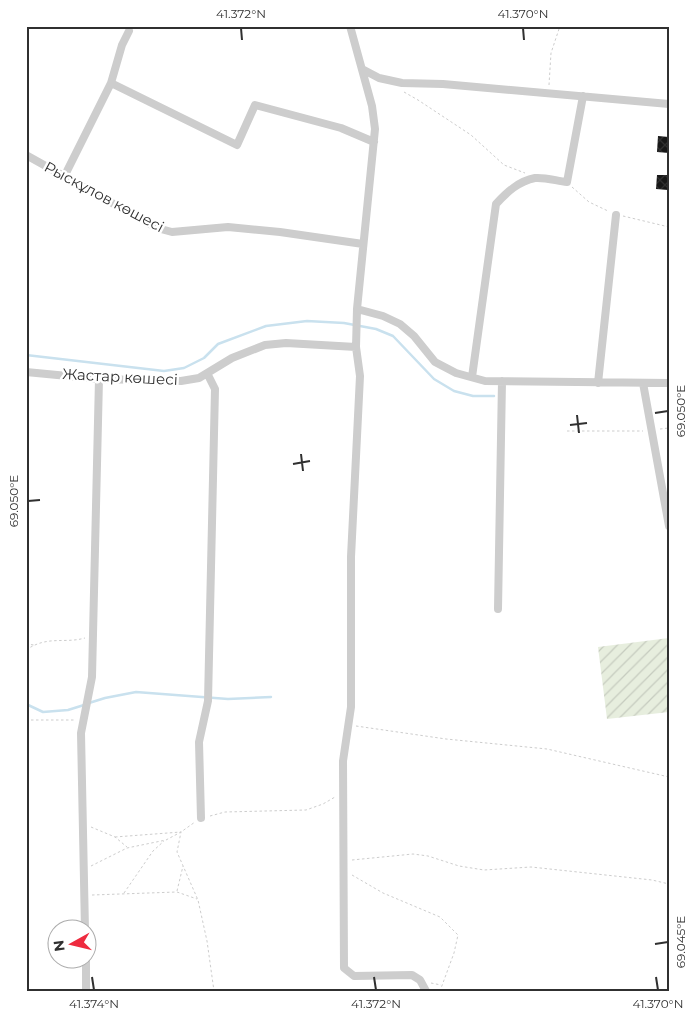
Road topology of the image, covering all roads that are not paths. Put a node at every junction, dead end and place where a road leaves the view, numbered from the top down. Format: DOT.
graph roads {
  1 [pos="350,26"];
  2 [pos="129,31"];
  3 [pos="362,69"];
  4 [pos="110,83"];
  5 [pos="583,96"];
  6 [pos="669,104"];
  7 [pos="374,142"];
  8 [pos="26,155"];
  9 [pos="64,176"];
  10 [pos="616,214"];
  11 [pos="363,244"];
  12 [pos="357,309"];
  13 [pos="356,347"];
  14 [pos="26,372"];
  15 [pos="207,373"];
  16 [pos="472,377"];
  17 [pos="99,379"];
  18 [pos="502,381"];
  19 [pos="598,383"];
  20 [pos="643,383"];
  21 [pos="669,383"];
  22 [pos="669,526"];
  23 [pos="498,609"];
  24 [pos="201,818"];
  25 [pos="85,920"];
  26 [pos="86,970"];
  27 [pos="86,991"];
  28 [pos="426,991"];
  1 -- 3 [label="street"];
  2 -- 4 [label="street"];
  3 -- 5 [label="street"];
  3 -- 7 [label="street"];
  4 -- 7 [label="street"];
  4 -- 9 [label="street"];
  5 -- 6 [label="street"];
  5 -- 16 [label="street"];
  7 -- 11 [label="street"];
  8 -- 9 [label="street, Рыскұлов көшесі"];
  9 -- 11 [label="street, Рыскұлов көшесі"];
  10 -- 19 [label="street"];
  11 -- 12 [label="street"];
  12 -- 13 [label="street"];
  12 -- 16 [label="street"];
  13 -- 15 [label="street, Жастар көшесі"];
  13 -- 28 [label="street"];
  14 -- 17 [label="street, Жастар көшесі"];
  15 -- 17 [label="street, Жастар көшесі"];
  15 -- 24 [label="street"];
  16 -- 18 [label="street"];
  17 -- 25 [label="street"];
  18 -- 19 [label="street"];
  18 -- 23 [label="street"];
  19 -- 20 [label="street"];
  20 -- 21 [label="street"];
  20 -- 22 [label="street"];
  26 -- 27 [label="street"];
}
